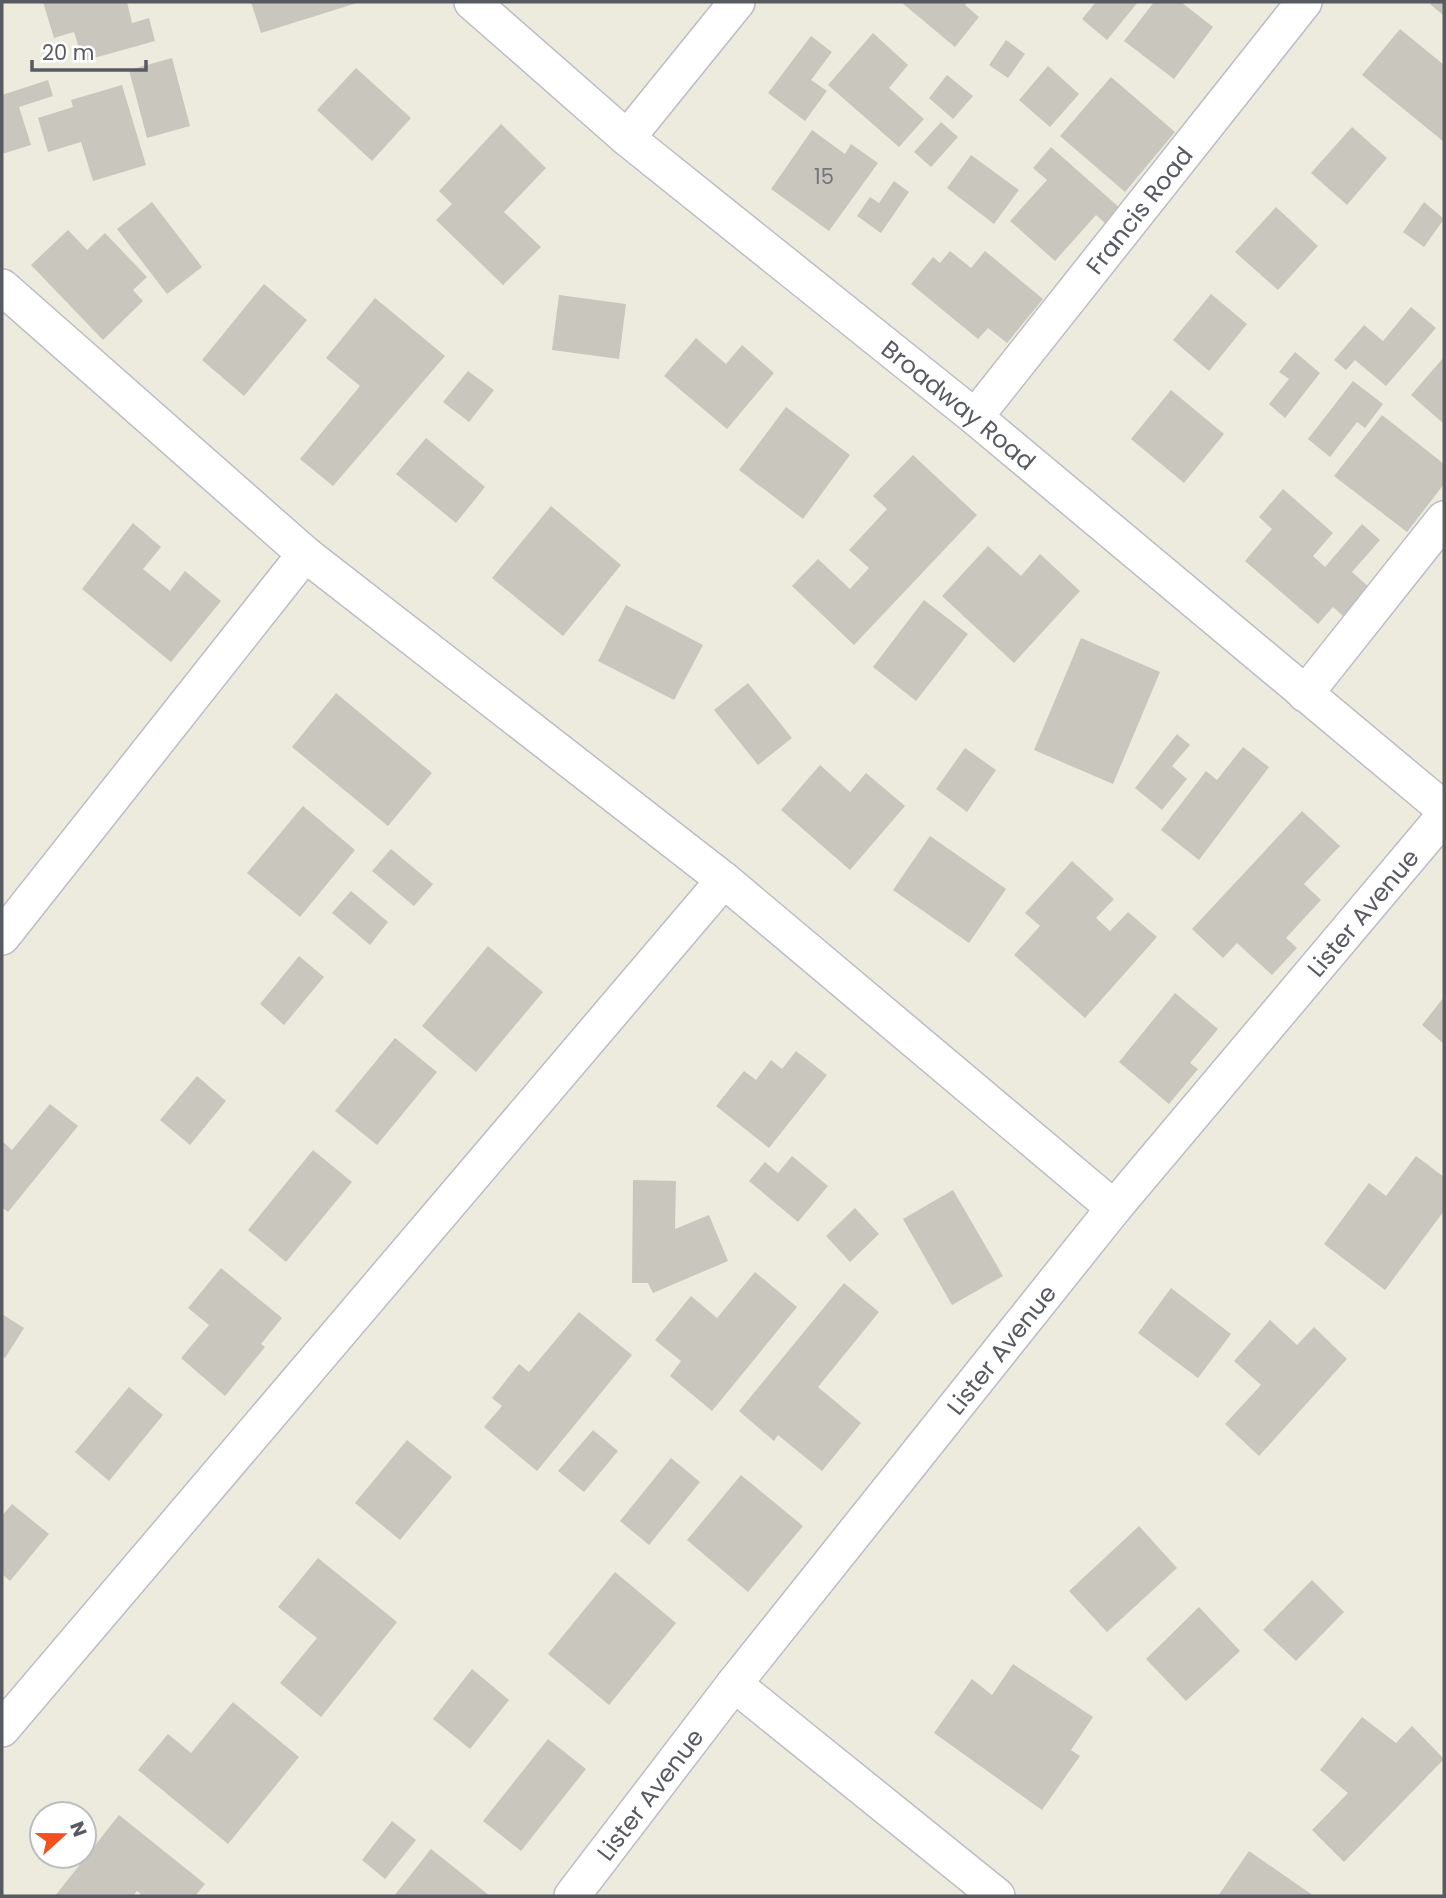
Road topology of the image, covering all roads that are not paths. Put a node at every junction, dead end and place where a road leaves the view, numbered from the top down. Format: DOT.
graph roads {
  1 [pos="472,2"];
  2 [pos="737,2"];
  3 [pos="1304,2"];
  4 [pos="627,138"];
  5 [pos="2,288"];
  6 [pos="975,417"];
  7 [pos="1444,519"];
  8 [pos="305,554"];
  9 [pos="1305,694"];
  10 [pos="1444,809"];
  11 [pos="1444,816"];
  12 [pos="724,880"];
  13 [pos="2,937"];
  14 [pos="1114,1208"];
  15 [pos="734,1684"];
  16 [pos="2,1729"];
  17 [pos="572,1896"];
  18 [pos="997,1896"];
  1 -- 4 [label="street, Broadway Road"];
  2 -- 4 [label="street"];
  3 -- 6 [label="street, Francis Road"];
  4 -- 6 [label="street, Broadway Road"];
  5 -- 8 [label="street"];
  6 -- 9 [label="street, Broadway Road"];
  7 -- 9 [label="street"];
  8 -- 12 [label="street"];
  8 -- 13 [label="street"];
  9 -- 10 [label="street, Broadway Road"];
  11 -- 14 [label="street, Lister Avenue"];
  12 -- 14 [label="street"];
  12 -- 16 [label="street"];
  14 -- 15 [label="street, Lister Avenue"];
  15 -- 17 [label="street, Lister Avenue"];
  15 -- 18 [label="street"];
}
